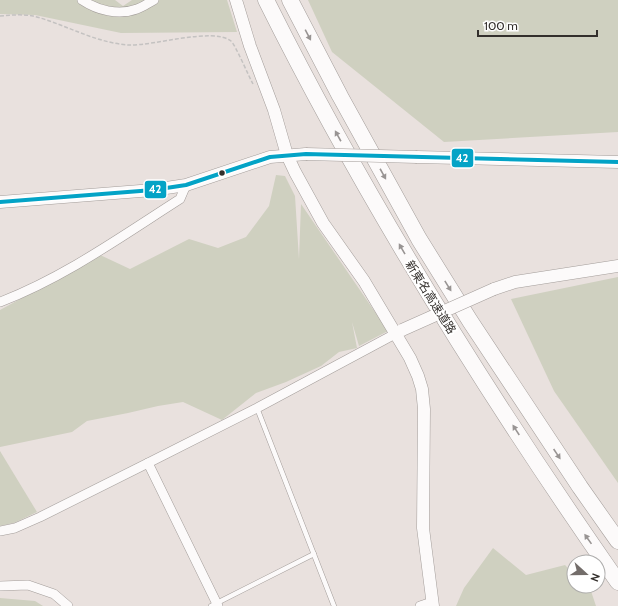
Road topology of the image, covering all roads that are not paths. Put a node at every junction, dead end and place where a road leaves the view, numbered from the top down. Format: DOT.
graph roads {
  1 [pos="82,0"];
  2 [pos="154,0"];
  3 [pos="236,0"];
  4 [pos="266,0"];
  5 [pos="290,0"];
  6 [pos="287,155"];
  7 [pos="618,162"];
  8 [pos="186,185"];
  9 [pos="0,202"];
  10 [pos="618,266"];
  11 [pos="0,302"];
  12 [pos="399,332"];
  13 [pos="257,408"];
  14 [pos="148,463"];
  15 [pos="0,531"];
  16 [pos="618,541"];
  17 [pos="314,554"];
  18 [pos="618,582"];
  19 [pos="0,586"];
  20 [pos="433,604"];
  21 [pos="215,605"];
  22 [pos="68,606"];
  23 [pos="334,606"];
  24 [pos="420,606"];
  1 -- 2 [label="street"];
  3 -- 6 [label="street"];
  18 -- 4 [label="highway, 新東名高速道路, one-way"];
  5 -- 16 [label="highway, 新東名高速道路, one-way"];
  6 -- 7 [label="street, bridge"];
  6 -- 8 [label="street"];
  6 -- 12 [label="street"];
  8 -- 9 [label="street"];
  8 -- 11 [label="street"];
  10 -- 12 [label="street, bridge"];
  12 -- 13 [label="street"];
  12 -- 20 [label="street"];
  13 -- 14 [label="street"];
  13 -- 17 [label="lane"];
  14 -- 15 [label="street"];
  14 -- 21 [label="street"];
  17 -- 21 [label="lane"];
  17 -- 23 [label="lane"];
  19 -- 22 [label="street"];
  20 -- 24 [label="street"];
}
